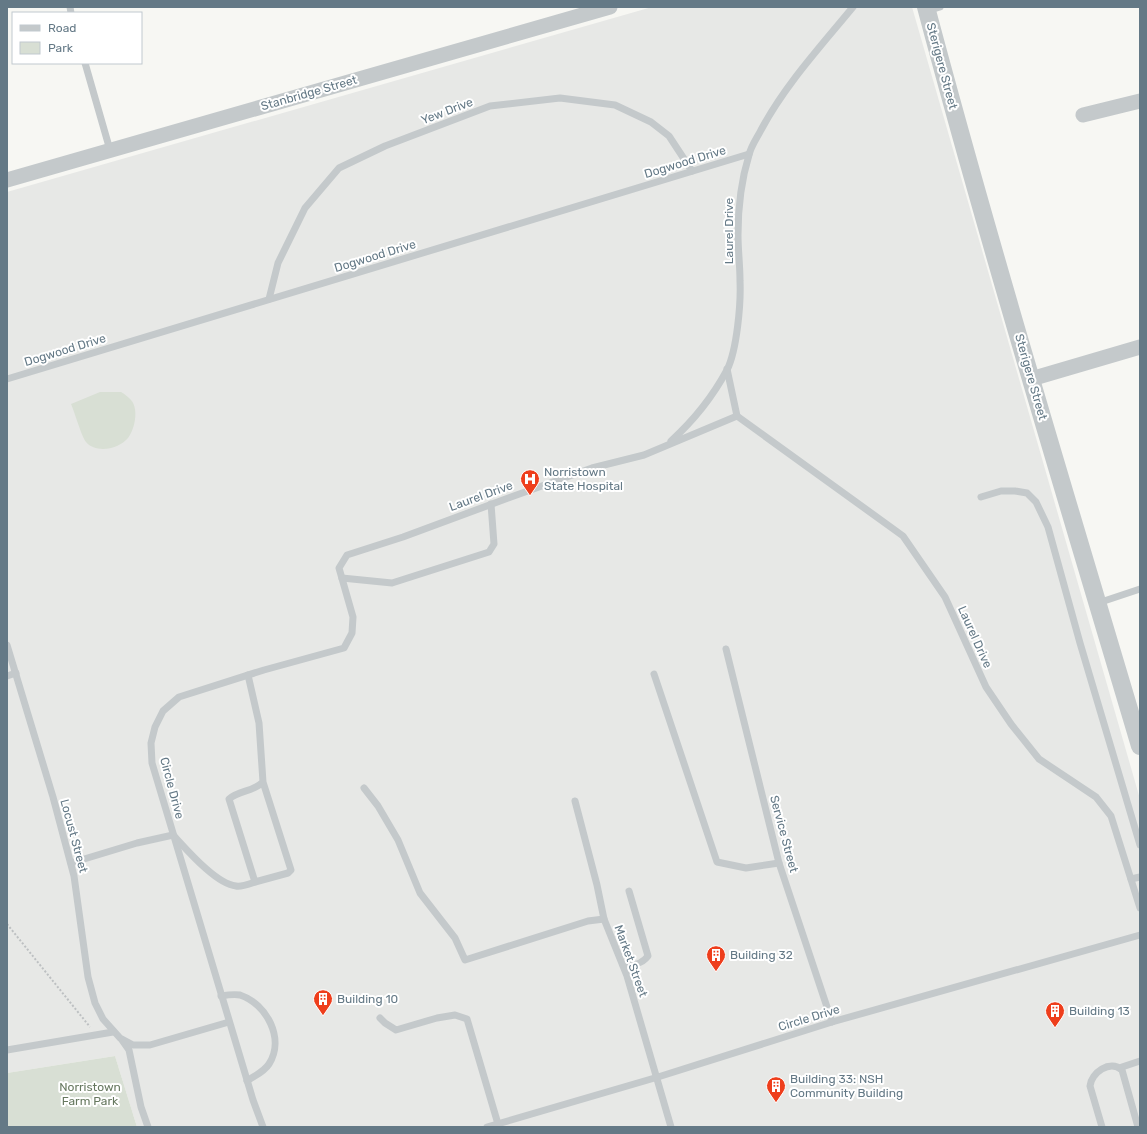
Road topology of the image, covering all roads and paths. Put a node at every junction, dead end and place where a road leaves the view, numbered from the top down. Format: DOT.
graph roads {
  1 [pos="610,7"];
  2 [pos="853,7"];
  3 [pos="931,8"];
  4 [pos="85,64"];
  5 [pos="1140,101"];
  6 [pos="1083,116"];
  7 [pos="110,150"];
  8 [pos="749,154"];
  9 [pos="692,171"];
  10 [pos="7,180"];
  11 [pos="269,299"];
  12 [pos="1140,347"];
  13 [pos="727,369"];
  14 [pos="1031,378"];
  15 [pos="7,379"];
  16 [pos="737,416"];
  17 [pos="668,444"];
  18 [pos="981,497"];
  19 [pos="491,504"];
  20 [pos="347,555"];
  21 [pos="342,578"];
  22 [pos="1140,589"];
  23 [pos="1098,603"];
  24 [pos="7,645"];
  25 [pos="726,649"];
  26 [pos="16,673"];
  27 [pos="654,674"];
  28 [pos="248,675"];
  29 [pos="7,676"];
  30 [pos="1140,746"];
  31 [pos="263,782"];
  32 [pos="364,788"];
  33 [pos="575,801"];
  34 [pos="173,835"];
  35 [pos="1140,845"];
  36 [pos="71,863"];
  37 [pos="779,863"];
  38 [pos="1140,877"];
  39 [pos="1131,879"];
  40 [pos="255,882"];
  41 [pos="629,891"];
  42 [pos="1140,908"];
  43 [pos="604,919"];
  44 [pos="7,924"];
  45 [pos="1140,935"];
  46 [pos="623,964"];
  47 [pos="221,996"];
  48 [pos="380,1018"];
  49 [pos="229,1022"];
  50 [pos="832,1022"];
  51 [pos="113,1032"];
  52 [pos="96,1034"];
  53 [pos="120,1038"];
  54 [pos="7,1050"];
  55 [pos="1140,1061"];
  56 [pos="1119,1068"];
  57 [pos="658,1077"];
  58 [pos="247,1081"];
  59 [pos="498,1124"];
  60 [pos="148,1127"];
  61 [pos="263,1127"];
  62 [pos="487,1127"];
  63 [pos="671,1127"];
  64 [pos="1102,1127"];
  65 [pos="1138,1127"];
  1 -- 7 [label="street, Stanbridge Street"];
  2 -- 8 [label="lane, Laurel Drive"];
  3 -- 14 [label="street, Sterigere Street"];
  4 -- 7 [label="lane"];
  5 -- 6 [label="street"];
  7 -- 10 [label="street, Stanbridge Street"];
  8 -- 9 [label="lane, Dogwood Drive"];
  8 -- 13 [label="lane, Laurel Drive"];
  9 -- 11 [label="lane, Dogwood Drive"];
  9 -- 11 [label="lane, Yew Drive"];
  11 -- 15 [label="lane, Dogwood Drive"];
  12 -- 14 [label="street"];
  13 -- 16 [label="lane, Laurel Drive"];
  13 -- 17 [label="lane, Laurel Drive"];
  14 -- 23 [label="street, Sterigere Street"];
  16 -- 17 [label="lane, Laurel Drive"];
  16 -- 39 [label="lane, Laurel Drive"];
  17 -- 19 [label="lane, Laurel Drive"];
  18 -- 35 [label="lane"];
  19 -- 20 [label="lane, Laurel Drive"];
  19 -- 21 [label="lane"];
  20 -- 21 [label="lane, Circle Drive"];
  21 -- 28 [label="lane, Circle Drive"];
  22 -- 23 [label="lane"];
  23 -- 30 [label="street, Sterigere Street"];
  24 -- 26 [label="lane, Locust Street"];
  25 -- 37 [label="lane, Service Street"];
  26 -- 29 [label="lane"];
  26 -- 36 [label="lane, Locust Street"];
  27 -- 37 [label="lane"];
  28 -- 31 [label="lane"];
  28 -- 34 [label="lane, Circle Drive"];
  31 -- 40 [label="lane"];
  31 -- 40 [label="lane"];
  32 -- 43 [label="lane"];
  33 -- 43 [label="lane, Market Street"];
  34 -- 36 [label="lane"];
  34 -- 40 [label="lane"];
  34 -- 47 [label="lane, Circle Drive"];
  36 -- 51 [label="lane, Locust Street"];
  37 -- 50 [label="lane, Service Street"];
  38 -- 39 [label="lane"];
  39 -- 42 [label="lane, Laurel Drive"];
  41 -- 46 [label="lane"];
  43 -- 46 [label="lane, Market Street"];
  44 -- 52 [label="path"];
  45 -- 50 [label="lane, Circle Drive"];
  46 -- 57 [label="lane, Market Street"];
  47 -- 49 [label="lane, Circle Drive"];
  47 -- 58 [label="lane"];
  48 -- 59 [label="lane"];
  49 -- 53 [label="lane"];
  49 -- 58 [label="lane, Circle Drive"];
  50 -- 57 [label="lane, Circle Drive"];
  51 -- 52 [label="lane"];
  51 -- 53 [label="lane, Locust Street"];
  52 -- 54 [label="lane"];
  53 -- 60 [label="lane"];
  55 -- 56 [label="lane"];
  56 -- 64 [label="lane"];
  56 -- 65 [label="lane"];
  57 -- 59 [label="lane, Circle Drive"];
  57 -- 63 [label="lane, Market Street"];
  58 -- 61 [label="lane, Circle Drive"];
  59 -- 62 [label="lane, Circle Drive"];
}
